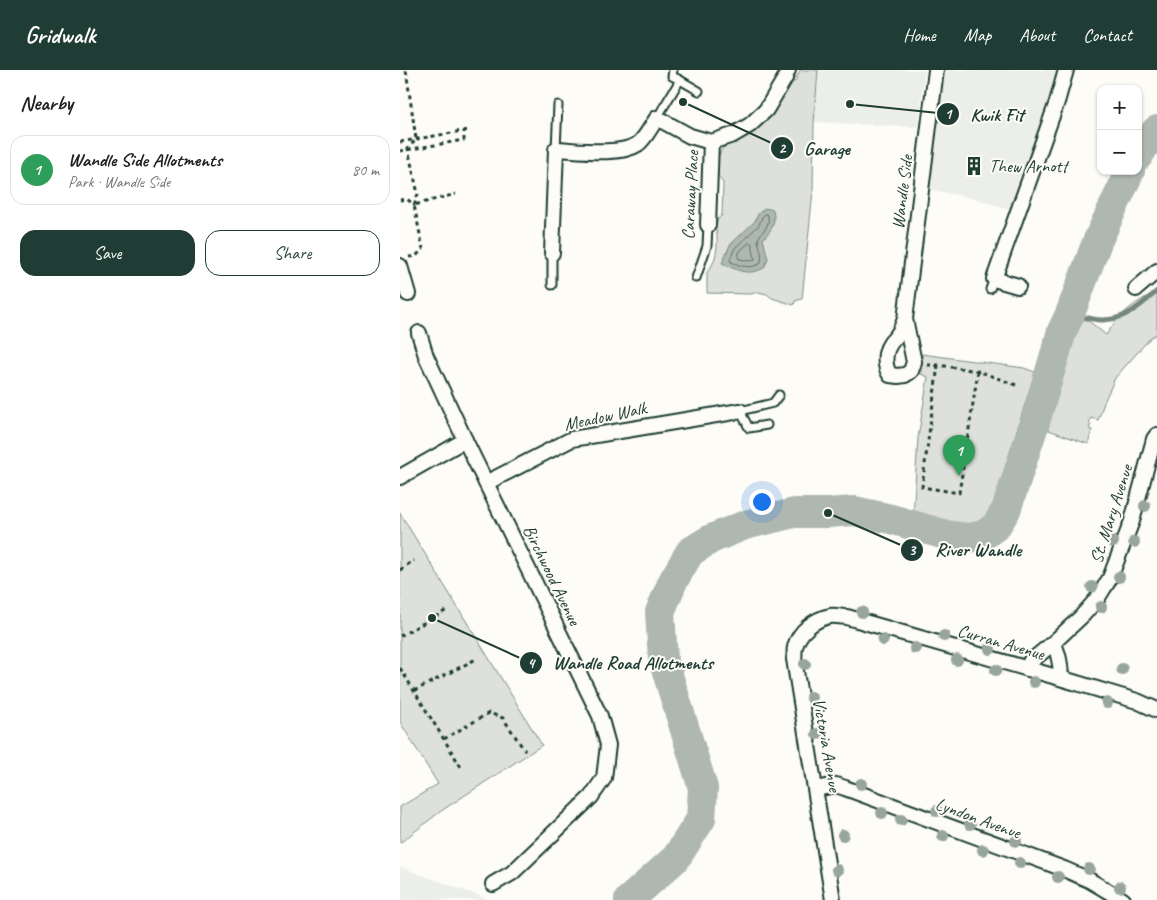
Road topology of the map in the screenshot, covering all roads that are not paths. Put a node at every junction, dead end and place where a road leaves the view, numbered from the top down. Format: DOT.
graph roads {
  1 [pos="672,70"];
  2 [pos="788,70"];
  3 [pos="936,70"];
  4 [pos="1066,70"];
  5 [pos="680,80"];
  6 [pos="699,92"];
  7 [pos="558,105"];
  8 [pos="657,118"];
  9 [pos="711,142"];
  10 [pos="556,149"];
  11 [pos="708,225"];
  12 [pos="552,253"];
  13 [pos="404,262"];
  14 [pos="1157,272"];
  15 [pos="696,278"];
  16 [pos="552,285"];
  17 [pos="1018,286"];
  18 [pos="1136,290"];
  19 [pos="408,294"];
  20 [pos="905,319"];
  21 [pos="419,333"];
  22 [pos="780,394"];
  23 [pos="740,411"];
  24 [pos="767,425"];
  25 [pos="1157,435"];
  26 [pos="465,440"];
  27 [pos="400,477"];
  28 [pos="486,483"];
  29 [pos="833,616"];
  30 [pos="1053,643"];
  31 [pos="1028,669"];
  32 [pos="1060,678"];
  33 [pos="1157,710"];
  34 [pos="816,789"];
  35 [pos="493,884"];
  36 [pos="834,900"];
  37 [pos="1123,900"];
  1 -- 5 [label="lane"];
  2 -- 9 [label="street, Caraway Place"];
  3 -- 20 [label="street, Wandle Side"];
  4 -- 17 [label="street"];
  5 -- 6 [label="lane"];
  5 -- 8 [label="lane"];
  7 -- 10 [label="lane"];
  8 -- 9 [label="street, Caraway Place"];
  8 -- 10 [label="street"];
  9 -- 11 [label="street, Caraway Place"];
  10 -- 12 [label="street"];
  11 -- 15 [label="lane, Caraway Place"];
  12 -- 16 [label="lane"];
  13 -- 19 [label="street"];
  14 -- 18 [label="street"];
  20 -- 20 [label="street, Wandle Side"];
  21 -- 26 [label="street, Birchwood Avenue"];
  22 -- 23 [label="lane"];
  23 -- 24 [label="lane"];
  23 -- 28 [label="street, Meadow Walk"];
  25 -- 30 [label="street, St. Mary Avenue"];
  26 -- 27 [label="street"];
  26 -- 28 [label="street, Birchwood Avenue"];
  28 -- 35 [label="street, Birchwood Avenue"];
  29 -- 31 [label="street, Curran Avenue"];
  29 -- 34 [label="street, Victoria Avenue"];
  30 -- 31 [label="street, St. Mary Avenue"];
  30 -- 32 [label="street"];
  31 -- 32 [label="street, Curran Avenue"];
  32 -- 33 [label="street, Curran Avenue"];
  34 -- 36 [label="street, Victoria Avenue"];
  34 -- 37 [label="street, Lyndon Avenue"];
}
